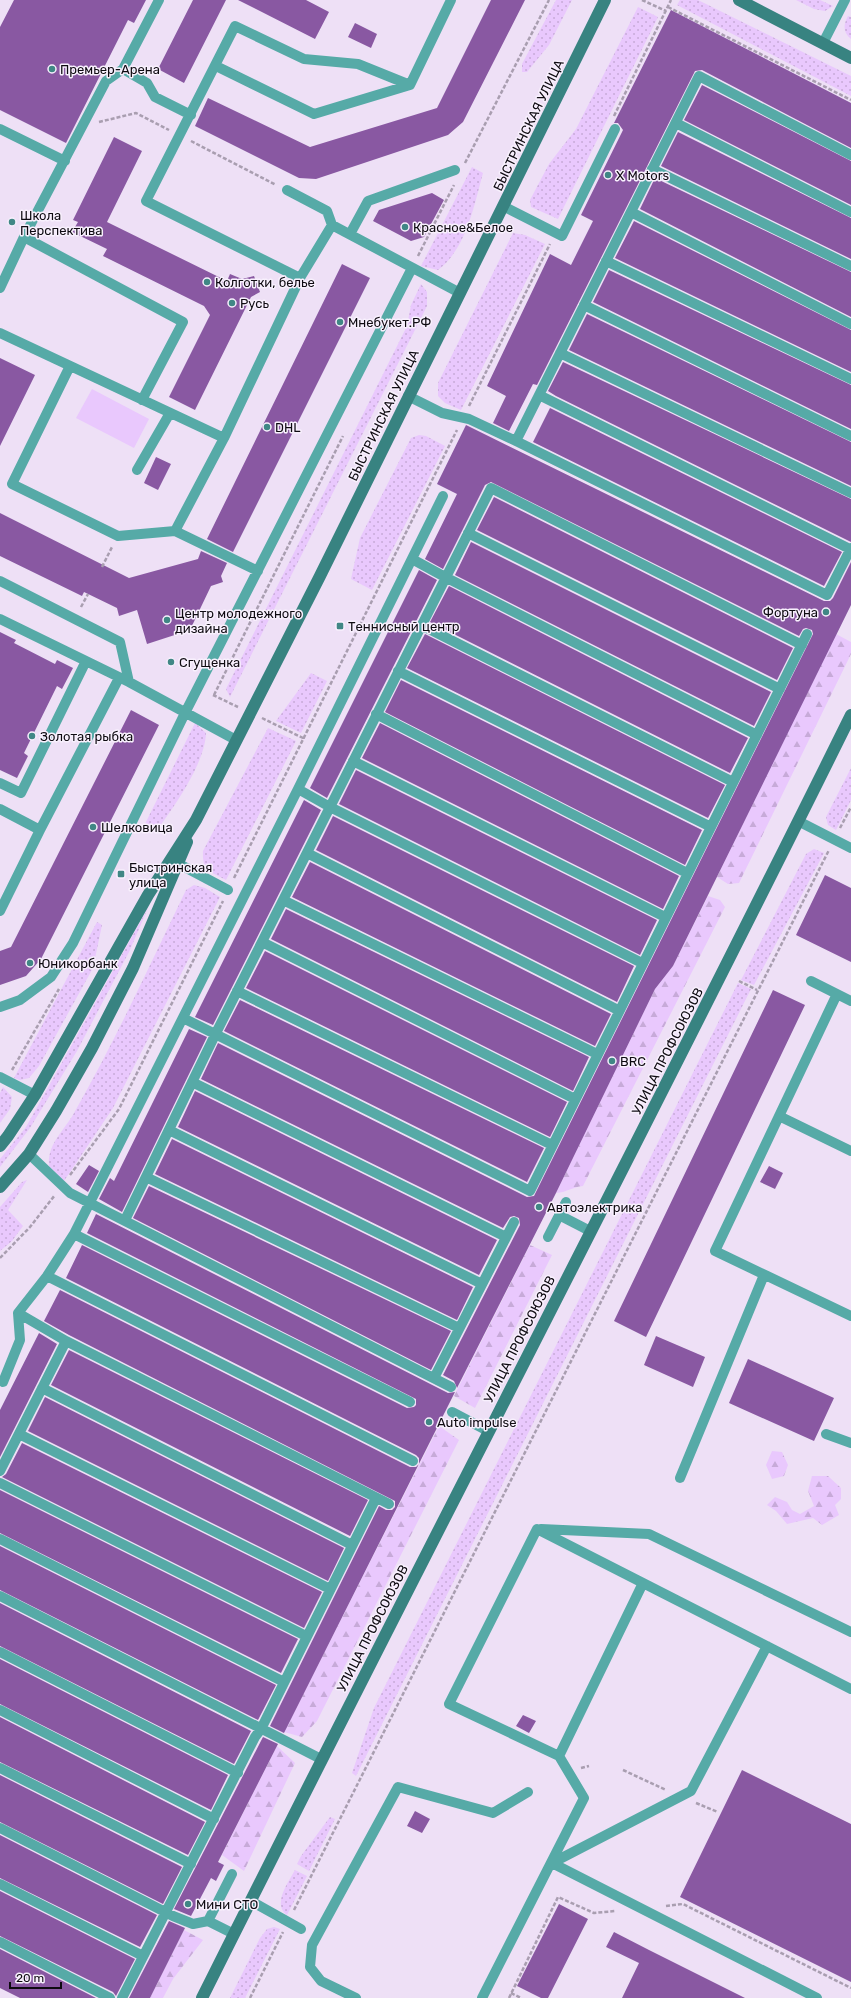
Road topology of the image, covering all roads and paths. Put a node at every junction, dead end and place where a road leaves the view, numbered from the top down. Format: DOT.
graph roads {
  1 [pos="159,0"];
  2 [pos="451,0"];
  3 [pos="549,0"];
  4 [pos="606,0"];
  5 [pos="642,0"];
  6 [pos="671,0"];
  7 [pos="740,0"];
  8 [pos="845,0"];
  9 [pos="668,7"];
  10 [pos="666,11"];
  11 [pos="823,43"];
  12 [pos="851,58"];
  13 [pos="216,66"];
  14 [pos="123,68"];
  15 [pos="410,85"];
  16 [pos="851,100"];
  17 [pos="191,115"];
  18 [pos="612,118"];
  19 [pos="676,123"];
  20 [pos="0,129"];
  21 [pos="615,129"];
  22 [pos="851,155"];
  23 [pos="65,161"];
  24 [pos="459,168"];
  25 [pos="652,169"];
  26 [pos="456,180"];
  27 [pos="287,190"];
  28 [pos="503,206"];
  29 [pos="631,212"];
  30 [pos="851,212"];
  31 [pos="332,225"];
  32 [pos="556,232"];
  33 [pos="350,234"];
  34 [pos="24,237"];
  35 [pos="606,261"];
  36 [pos="851,266"];
  37 [pos="412,268"];
  38 [pos="300,278"];
  39 [pos="0,288"];
  40 [pos="460,293"];
  41 [pos="584,305"];
  42 [pos="851,324"];
  43 [pos="0,333"];
  44 [pos="560,353"];
  45 [pos="70,366"];
  46 [pos="851,380"];
  47 [pos="539,395"];
  48 [pos="408,396"];
  49 [pos="142,400"];
  50 [pos="170,413"];
  51 [pos="463,418"];
  52 [pos="346,431"];
  53 [pos="851,436"];
  54 [pos="224,438"];
  55 [pos="516,441"];
  56 [pos="137,470"];
  57 [pos="851,493"];
  58 [pos="443,496"];
  59 [pos="174,531"];
  60 [pos="468,533"];
  61 [pos="118,536"];
  62 [pos="851,549"];
  63 [pos="412,559"];
  64 [pos="102,567"];
  65 [pos="258,571"];
  66 [pos="444,577"];
  67 [pos="0,581"];
  68 [pos="0,619"];
  69 [pos="421,625"];
  70 [pos="807,634"];
  71 [pos="802,645"];
  72 [pos="86,661"];
  73 [pos="398,671"];
  74 [pos="124,680"];
  75 [pos="780,689"];
  76 [pos="214,695"];
  77 [pos="186,711"];
  78 [pos="376,714"];
  79 [pos="851,715"];
  80 [pos="757,735"];
  81 [pos="236,740"];
  82 [pos="353,760"];
  83 [pos="733,782"];
  84 [pos="0,783"];
  85 [pos="298,789"];
  86 [pos="330,807"];
  87 [pos="851,807"];
  88 [pos="0,809"];
  89 [pos="196,820"];
  90 [pos="798,821"];
  91 [pos="710,827"];
  92 [pos="40,830"];
  93 [pos="834,840"];
  94 [pos="851,848"];
  95 [pos="307,853"];
  96 [pos="179,864"];
  97 [pos="687,873"];
  98 [pos="228,890"];
  99 [pos="283,900"];
  100 [pos="1,906"];
  101 [pos="665,917"];
  102 [pos="262,942"];
  103 [pos="642,963"];
  104 [pos="739,981"];
  105 [pos="811,981"];
  106 [pos="757,990"];
  107 [pos="238,991"];
  108 [pos="837,994"];
  109 [pos="851,1001"];
  110 [pos="0,1007"];
  111 [pos="618,1010"];
  112 [pos="183,1018"];
  113 [pos="215,1035"];
  114 [pos="597,1054"];
  115 [pos="0,1077"];
  116 [pos="192,1082"];
  117 [pos="35,1094"];
  118 [pos="575,1099"];
  119 [pos="779,1116"];
  120 [pos="169,1130"];
  121 [pos="552,1145"];
  122 [pos="0,1146"];
  123 [pos="851,1152"];
  124 [pos="29,1154"];
  125 [pos="146,1177"];
  126 [pos="63,1184"];
  127 [pos="0,1187"];
  128 [pos="90,1202"];
  129 [pos="566,1202"];
  130 [pos="559,1215"];
  131 [pos="125,1220"];
  132 [pos="514,1222"];
  133 [pos="590,1231"];
  134 [pos="74,1234"];
  135 [pos="506,1237"];
  136 [pos="548,1237"];
  137 [pos="0,1258"];
  138 [pos="764,1275"];
  139 [pos="47,1276"];
  140 [pos="482,1284"];
  141 [pos="18,1313"];
  142 [pos="851,1316"];
  143 [pos="459,1328"];
  144 [pos="66,1342"];
  145 [pos="434,1378"];
  146 [pos="2,1382"];
  147 [pos="451,1387"];
  148 [pos="42,1388"];
  149 [pos="410,1402"];
  150 [pos="452,1412"];
  151 [pos="488,1431"];
  152 [pos="19,1434"];
  153 [pos="826,1434"];
  154 [pos="851,1444"];
  155 [pos="413,1461"];
  156 [pos="0,1471"];
  157 [pos="680,1478"];
  158 [pos="0,1483"];
  159 [pos="376,1498"];
  160 [pos="389,1504"];
  161 [pos="537,1529"];
  162 [pos="0,1539"];
  163 [pos="352,1545"];
  164 [pos="644,1583"];
  165 [pos="330,1589"];
  166 [pos="0,1596"];
  167 [pos="851,1632"];
  168 [pos="306,1636"];
  169 [pos="767,1646"];
  170 [pos="0,1652"];
  171 [pos="284,1682"];
  172 [pos="851,1689"];
  173 [pos="0,1710"];
  174 [pos="261,1729"];
  175 [pos="558,1756"];
  176 [pos="321,1759"];
  177 [pos="0,1768"];
  178 [pos="238,1773"];
  179 [pos="528,1792"];
  180 [pos="214,1819"];
  181 [pos="0,1828"];
  182 [pos="552,1863"];
  183 [pos="191,1864"];
  184 [pos="232,1874"];
  185 [pos="0,1884"];
  186 [pos="251,1901"];
  187 [pos="166,1911"];
  188 [pos="208,1921"];
  189 [pos="288,1922"];
  190 [pos="301,1929"];
  191 [pos="234,1934"];
  192 [pos="0,1942"];
  193 [pos="143,1956"];
  194 [pos="511,1993"];
  195 [pos="342,1995"];
  196 [pos="110,1998"];
  197 [pos="122,1998"];
  198 [pos="202,1998"];
  199 [pos="250,1998"];
  200 [pos="356,1998"];
  201 [pos="482,1998"];
  202 [pos="521,1998"];
  203 [pos="817,1998"];
  1 -- 14 [label="lane"];
  2 -- 15 [label="lane"];
  3 -- 24 [label="path"];
  4 -- 28 [label="main road, БЫСТРИНСКАЯ УЛИЦА"];
  5 -- 10 [label="path"];
  6 -- 9 [label="path"];
  7 -- 11 [label="main road"];
  8 -- 11 [label="lane"];
  9 -- 10 [label="path"];
  9 -- 16 [label="path"];
  10 -- 18 [label="path"];
  11 -- 12 [label="main road"];
  13 -- 15 [label="lane"];
  13 -- 15 [label="lane"];
  13 -- 17 [label="lane"];
  14 -- 17 [label="lane"];
  14 -- 23 [label="lane"];
  17 -- 38 [label="lane"];
  19 -- 22 [label="lane"];
  19 -- 25 [label="lane"];
  19 -- 30 [label="lane"];
  20 -- 23 [label="lane"];
  21 -- 32 [label="lane"];
  23 -- 34 [label="lane"];
  24 -- 33 [label="lane"];
  25 -- 29 [label="lane"];
  25 -- 36 [label="lane"];
  26 -- 37 [label="path"];
  27 -- 31 [label="lane"];
  28 -- 32 [label="lane"];
  28 -- 40 [label="main road, БЫСТРИНСКАЯ УЛИЦА"];
  29 -- 35 [label="lane"];
  29 -- 42 [label="lane"];
  31 -- 33 [label="lane"];
  31 -- 38 [label="lane"];
  32 -- 51 [label="path"];
  33 -- 37 [label="lane"];
  34 -- 39 [label="lane"];
  34 -- 49 [label="lane"];
  35 -- 41 [label="lane"];
  35 -- 46 [label="lane"];
  37 -- 40 [label="lane"];
  37 -- 65 [label="lane"];
  38 -- 54 [label="lane"];
  40 -- 48 [label="main road, БЫСТРИНСКАЯ УЛИЦА"];
  41 -- 44 [label="lane"];
  41 -- 53 [label="lane"];
  43 -- 45 [label="lane"];
  44 -- 47 [label="lane"];
  44 -- 57 [label="lane"];
  45 -- 49 [label="lane"];
  45 -- 61 [label="lane"];
  47 -- 55 [label="lane"];
  47 -- 62 [label="lane"];
  48 -- 51 [label="lane"];
  48 -- 81 [label="main road, БЫСТРИНСКАЯ УЛИЦА"];
  49 -- 50 [label="lane"];
  50 -- 54 [label="lane"];
  50 -- 56 [label="lane"];
  51 -- 55 [label="lane"];
  51 -- 98 [label="path"];
  52 -- 76 [label="path"];
  54 -- 59 [label="lane"];
  55 -- 62 [label="lane"];
  58 -- 63 [label="lane"];
  59 -- 61 [label="lane"];
  59 -- 65 [label="lane"];
  60 -- 66 [label="lane"];
  60 -- 71 [label="lane"];
  60 -- 75 [label="lane"];
  61 -- 64 [label="path"];
  63 -- 66 [label="lane"];
  63 -- 85 [label="lane"];
  65 -- 77 [label="lane"];
  66 -- 69 [label="lane"];
  66 -- 80 [label="lane"];
  67 -- 74 [label="lane"];
  68 -- 72 [label="lane"];
  69 -- 73 [label="lane"];
  69 -- 83 [label="lane"];
  70 -- 71 [label="lane"];
  71 -- 75 [label="lane"];
  72 -- 74 [label="lane"];
  72 -- 84 [label="lane"];
  73 -- 78 [label="lane"];
  73 -- 91 [label="lane"];
  74 -- 77 [label="lane"];
  74 -- 92 [label="lane"];
  75 -- 80 [label="lane"];
  77 -- 81 [label="lane"];
  77 -- 110 [label="lane"];
  78 -- 82 [label="lane"];
  78 -- 97 [label="lane"];
  79 -- 90 [label="main road, УЛИЦА ПРОФСОЮЗОВ"];
  80 -- 83 [label="lane"];
  81 -- 89 [label="main road, БЫСТРИНСКАЯ УЛИЦА"];
  82 -- 86 [label="lane"];
  82 -- 101 [label="lane"];
  83 -- 91 [label="lane"];
  85 -- 86 [label="lane"];
  85 -- 112 [label="lane"];
  86 -- 95 [label="lane"];
  86 -- 103 [label="lane"];
  87 -- 93 [label="path"];
  88 -- 92 [label="lane"];
  89 -- 96 [label="main road, БЫСТРИНСКАЯ УЛИЦА"];
  89 -- 117 [label="main road, БЫСТРИНСКАЯ УЛИЦА"];
  90 -- 93 [label="lane"];
  90 -- 133 [label="main road, УЛИЦА ПРОФСОЮЗОВ"];
  91 -- 97 [label="lane"];
  92 -- 100 [label="lane"];
  93 -- 94 [label="lane"];
  93 -- 106 [label="path"];
  95 -- 99 [label="lane"];
  95 -- 111 [label="lane"];
  96 -- 98 [label="lane"];
  96 -- 124 [label="main road, БЫСТРИНСКАЯ УЛИЦА"];
  97 -- 101 [label="lane"];
  98 -- 126 [label="path"];
  99 -- 102 [label="lane"];
  99 -- 114 [label="lane"];
  101 -- 103 [label="lane"];
  102 -- 107 [label="lane"];
  102 -- 118 [label="lane"];
  103 -- 111 [label="lane"];
  104 -- 106 [label="path"];
  105 -- 108 [label="lane"];
  106 -- 189 [label="path"];
  107 -- 113 [label="lane"];
  107 -- 121 [label="lane"];
  108 -- 109 [label="lane"];
  108 -- 119 [label="lane"];
  111 -- 114 [label="lane"];
  112 -- 113 [label="lane"];
  112 -- 128 [label="lane"];
  113 -- 116 [label="lane"];
  113 -- 121 [label="lane"];
  114 -- 118 [label="lane"];
  115 -- 117 [label="lane"];
  116 -- 120 [label="lane"];
  116 -- 135 [label="lane"];
  117 -- 122 [label="main road, БЫСТРИНСКАЯ УЛИЦА"];
  118 -- 121 [label="lane"];
  119 -- 123 [label="lane"];
  119 -- 138 [label="lane"];
  120 -- 125 [label="lane"];
  120 -- 140 [label="lane"];
  124 -- 126 [label="lane"];
  124 -- 127 [label="main road, БЫСТРИНСКАЯ УЛИЦА"];
  125 -- 131 [label="lane"];
  125 -- 143 [label="lane"];
  126 -- 128 [label="lane"];
  126 -- 137 [label="path"];
  128 -- 131 [label="lane"];
  128 -- 134 [label="lane"];
  129 -- 130 [label="lane"];
  130 -- 133 [label="lane"];
  130 -- 136 [label="lane"];
  131 -- 145 [label="lane"];
  132 -- 135 [label="lane"];
  133 -- 151 [label="main road, УЛИЦА ПРОФСОЮЗОВ"];
  134 -- 139 [label="lane"];
  134 -- 149 [label="lane"];
  135 -- 140 [label="lane"];
  138 -- 142 [label="lane"];
  138 -- 157 [label="lane"];
  139 -- 141 [label="lane"];
  139 -- 155 [label="lane"];
  140 -- 143 [label="lane"];
  141 -- 144 [label="lane"];
  141 -- 146 [label="lane"];
  143 -- 145 [label="lane"];
  144 -- 148 [label="lane"];
  144 -- 159 [label="lane"];
  145 -- 147 [label="lane"];
  148 -- 152 [label="lane"];
  148 -- 163 [label="lane"];
  150 -- 151 [label="lane"];
  151 -- 176 [label="main road, УЛИЦА ПРОФСОЮЗОВ"];
  152 -- 156 [label="lane"];
  152 -- 165 [label="lane"];
  153 -- 154 [label="lane"];
  158 -- 168 [label="lane"];
  159 -- 160 [label="lane"];
  159 -- 163 [label="lane"];
  161 -- 164 [label="lane"];
  161 -- 167 [label="lane"];
  161 -- 175 [label="lane"];
  162 -- 171 [label="lane"];
  163 -- 165 [label="lane"];
  164 -- 169 [label="lane"];
  164 -- 175 [label="lane"];
  165 -- 168 [label="lane"];
  166 -- 174 [label="lane"];
  168 -- 171 [label="lane"];
  169 -- 172 [label="lane"];
  169 -- 182 [label="lane"];
  170 -- 178 [label="lane"];
  171 -- 174 [label="lane"];
  173 -- 180 [label="lane"];
  174 -- 176 [label="lane"];
  174 -- 178 [label="lane"];
  175 -- 182 [label="lane"];
  176 -- 186 [label="main road, УЛИЦА ПРОФСОЮЗОВ"];
  177 -- 183 [label="lane"];
  178 -- 180 [label="lane"];
  179 -- 195 [label="lane"];
  180 -- 183 [label="lane"];
  181 -- 187 [label="lane"];
  182 -- 201 [label="lane"];
  182 -- 203 [label="lane"];
  183 -- 187 [label="lane"];
  184 -- 188 [label="lane"];
  185 -- 193 [label="lane"];
  186 -- 189 [label="lane"];
  186 -- 191 [label="main road, УЛИЦА ПРОФСОЮЗОВ"];
  187 -- 188 [label="lane"];
  187 -- 193 [label="lane"];
  188 -- 191 [label="lane"];
  189 -- 190 [label="lane"];
  189 -- 199 [label="path"];
  191 -- 198 [label="main road, УЛИЦА ПРОФСОЮЗОВ"];
  192 -- 196 [label="lane"];
  193 -- 197 [label="lane"];
  194 -- 202 [label="path"];
  195 -- 200 [label="lane"];
}
